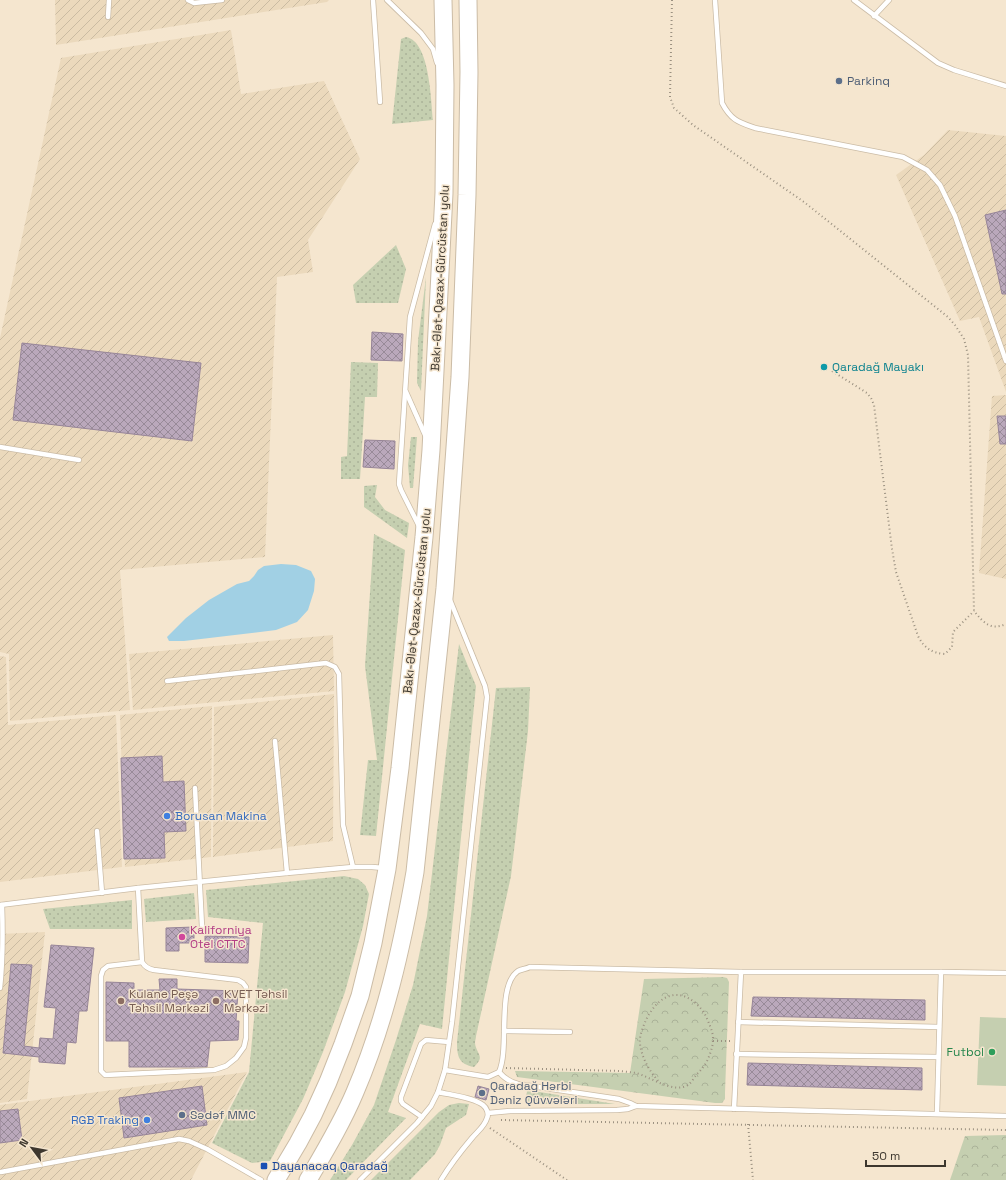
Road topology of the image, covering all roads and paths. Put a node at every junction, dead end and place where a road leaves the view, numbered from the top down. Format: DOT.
graph roads {
  1 [pos="109,0"];
  2 [pos="188,0"];
  3 [pos="222,0"];
  4 [pos="373,0"];
  5 [pos="387,0"];
  6 [pos="443,0"];
  7 [pos="468,0"];
  8 [pos="672,0"];
  9 [pos="715,0"];
  10 [pos="854,0"];
  11 [pos="888,0"];
  12 [pos="874,16"];
  13 [pos="108,17"];
  14 [pos="445,85"];
  15 [pos="1006,86"];
  16 [pos="380,102"];
  17 [pos="444,193"];
  18 [pos="1006,362"];
  19 [pos="832,371"];
  20 [pos="406,391"];
  21 [pos="0,447"];
  22 [pos="431,450"];
  23 [pos="79,460"];
  24 [pos="424,537"];
  25 [pos="445,588"];
  26 [pos="974,611"];
  27 [pos="1006,624"];
  28 [pos="167,681"];
  29 [pos="275,741"];
  30 [pos="195,788"];
  31 [pos="97,831"];
  32 [pos="353,867"];
  33 [pos="387,869"];
  34 [pos="287,873"];
  35 [pos="199,882"];
  36 [pos="138,888"];
  37 [pos="102,893"];
  38 [pos="1,905"];
  39 [pos="202,927"];
  40 [pos="142,962"];
  41 [pos="741,972"];
  42 [pos="941,972"];
  43 [pos="1006,973"];
  44 [pos="0,988"];
  45 [pos="738,1022"];
  46 [pos="939,1027"];
  47 [pos="504,1031"];
  48 [pos="570,1032"];
  49 [pos="713,1041"];
  50 [pos="737,1041"];
  51 [pos="449,1042"];
  52 [pos="736,1054"];
  53 [pos="938,1057"];
  54 [pos="445,1070"];
  55 [pos="500,1070"];
  56 [pos="660,1083"];
  57 [pos="438,1092"];
  58 [pos="636,1106"];
  59 [pos="734,1109"];
  60 [pos="488,1113"];
  61 [pos="937,1113"];
  62 [pos="1006,1116"];
  63 [pos="422,1117"];
  64 [pos="487,1118"];
  65 [pos="484,1124"];
  66 [pos="748,1124"];
  67 [pos="1006,1130"];
  68 [pos="1,1172"];
  69 [pos="261,1180"];
  70 [pos="276,1180"];
  71 [pos="308,1180"];
  72 [pos="360,1180"];
  73 [pos="441,1180"];
  74 [pos="567,1180"];
  75 [pos="753,1180"];
  1 -- 13 [label="lane"];
  2 -- 3 [label="lane"];
  4 -- 16 [label="lane"];
  5 -- 14 [label="lane"];
  6 -- 14 [label="highway, Bakı-Ələt-Qazax-Gürcüstan yolu"];
  7 -- 25 [label="highway, Bakı-Ələt-Qazax-Gürcüstan yolu"];
  8 -- 26 [label="path"];
  9 -- 18 [label="lane"];
  10 -- 12 [label="lane"];
  11 -- 12 [label="lane"];
  12 -- 15 [label="lane"];
  14 -- 17 [label="highway, Bakı-Ələt-Qazax-Gürcüstan yolu"];
  17 -- 20 [label="lane"];
  17 -- 22 [label="highway, Bakı-Ələt-Qazax-Gürcüstan yolu"];
  19 -- 26 [label="path"];
  20 -- 22 [label="lane"];
  20 -- 24 [label="lane"];
  21 -- 23 [label="lane"];
  22 -- 24 [label="highway, Bakı-Ələt-Qazax-Gürcüstan yolu"];
  24 -- 33 [label="highway, Bakı-Ələt-Qazax-Gürcüstan yolu"];
  25 -- 51 [label="lane"];
  25 -- 71 [label="highway, Bakı-Ələt-Qazax-Gürcüstan yolu"];
  26 -- 27 [label="path"];
  28 -- 32 [label="lane"];
  29 -- 34 [label="lane"];
  30 -- 35 [label="lane"];
  31 -- 37 [label="lane"];
  32 -- 33 [label="lane"];
  32 -- 34 [label="lane"];
  33 -- 70 [label="highway, Bakı-Ələt-Qazax-Gürcüstan yolu"];
  34 -- 35 [label="lane"];
  35 -- 36 [label="lane"];
  35 -- 39 [label="lane"];
  36 -- 37 [label="lane"];
  36 -- 40 [label="lane"];
  37 -- 38 [label="lane"];
  38 -- 44 [label="lane"];
  40 -- 40 [label="lane"];
  41 -- 42 [label="lane"];
  41 -- 45 [label="lane"];
  41 -- 47 [label="lane"];
  42 -- 43 [label="lane"];
  42 -- 46 [label="lane"];
  45 -- 46 [label="lane"];
  45 -- 50 [label="lane"];
  46 -- 53 [label="lane"];
  47 -- 48 [label="lane"];
  47 -- 55 [label="lane"];
  49 -- 50 [label="path"];
  49 -- 56 [label="path"];
  49 -- 56 [label="path"];
  50 -- 52 [label="lane"];
  51 -- 54 [label="lane"];
  51 -- 63 [label="lane"];
  52 -- 53 [label="lane"];
  52 -- 59 [label="lane"];
  53 -- 61 [label="lane"];
  54 -- 55 [label="lane"];
  54 -- 57 [label="lane"];
  55 -- 56 [label="path"];
  55 -- 58 [label="lane"];
  57 -- 60 [label="lane"];
  57 -- 63 [label="lane"];
  58 -- 59 [label="lane"];
  58 -- 60 [label="lane"];
  59 -- 61 [label="lane"];
  60 -- 64 [label="lane"];
  61 -- 62 [label="lane"];
  63 -- 72 [label="lane"];
  64 -- 65 [label="lane"];
  64 -- 66 [label="path"];
  65 -- 73 [label="lane"];
  65 -- 74 [label="path"];
  66 -- 67 [label="path"];
  66 -- 75 [label="path"];
  68 -- 69 [label="lane"];
}
